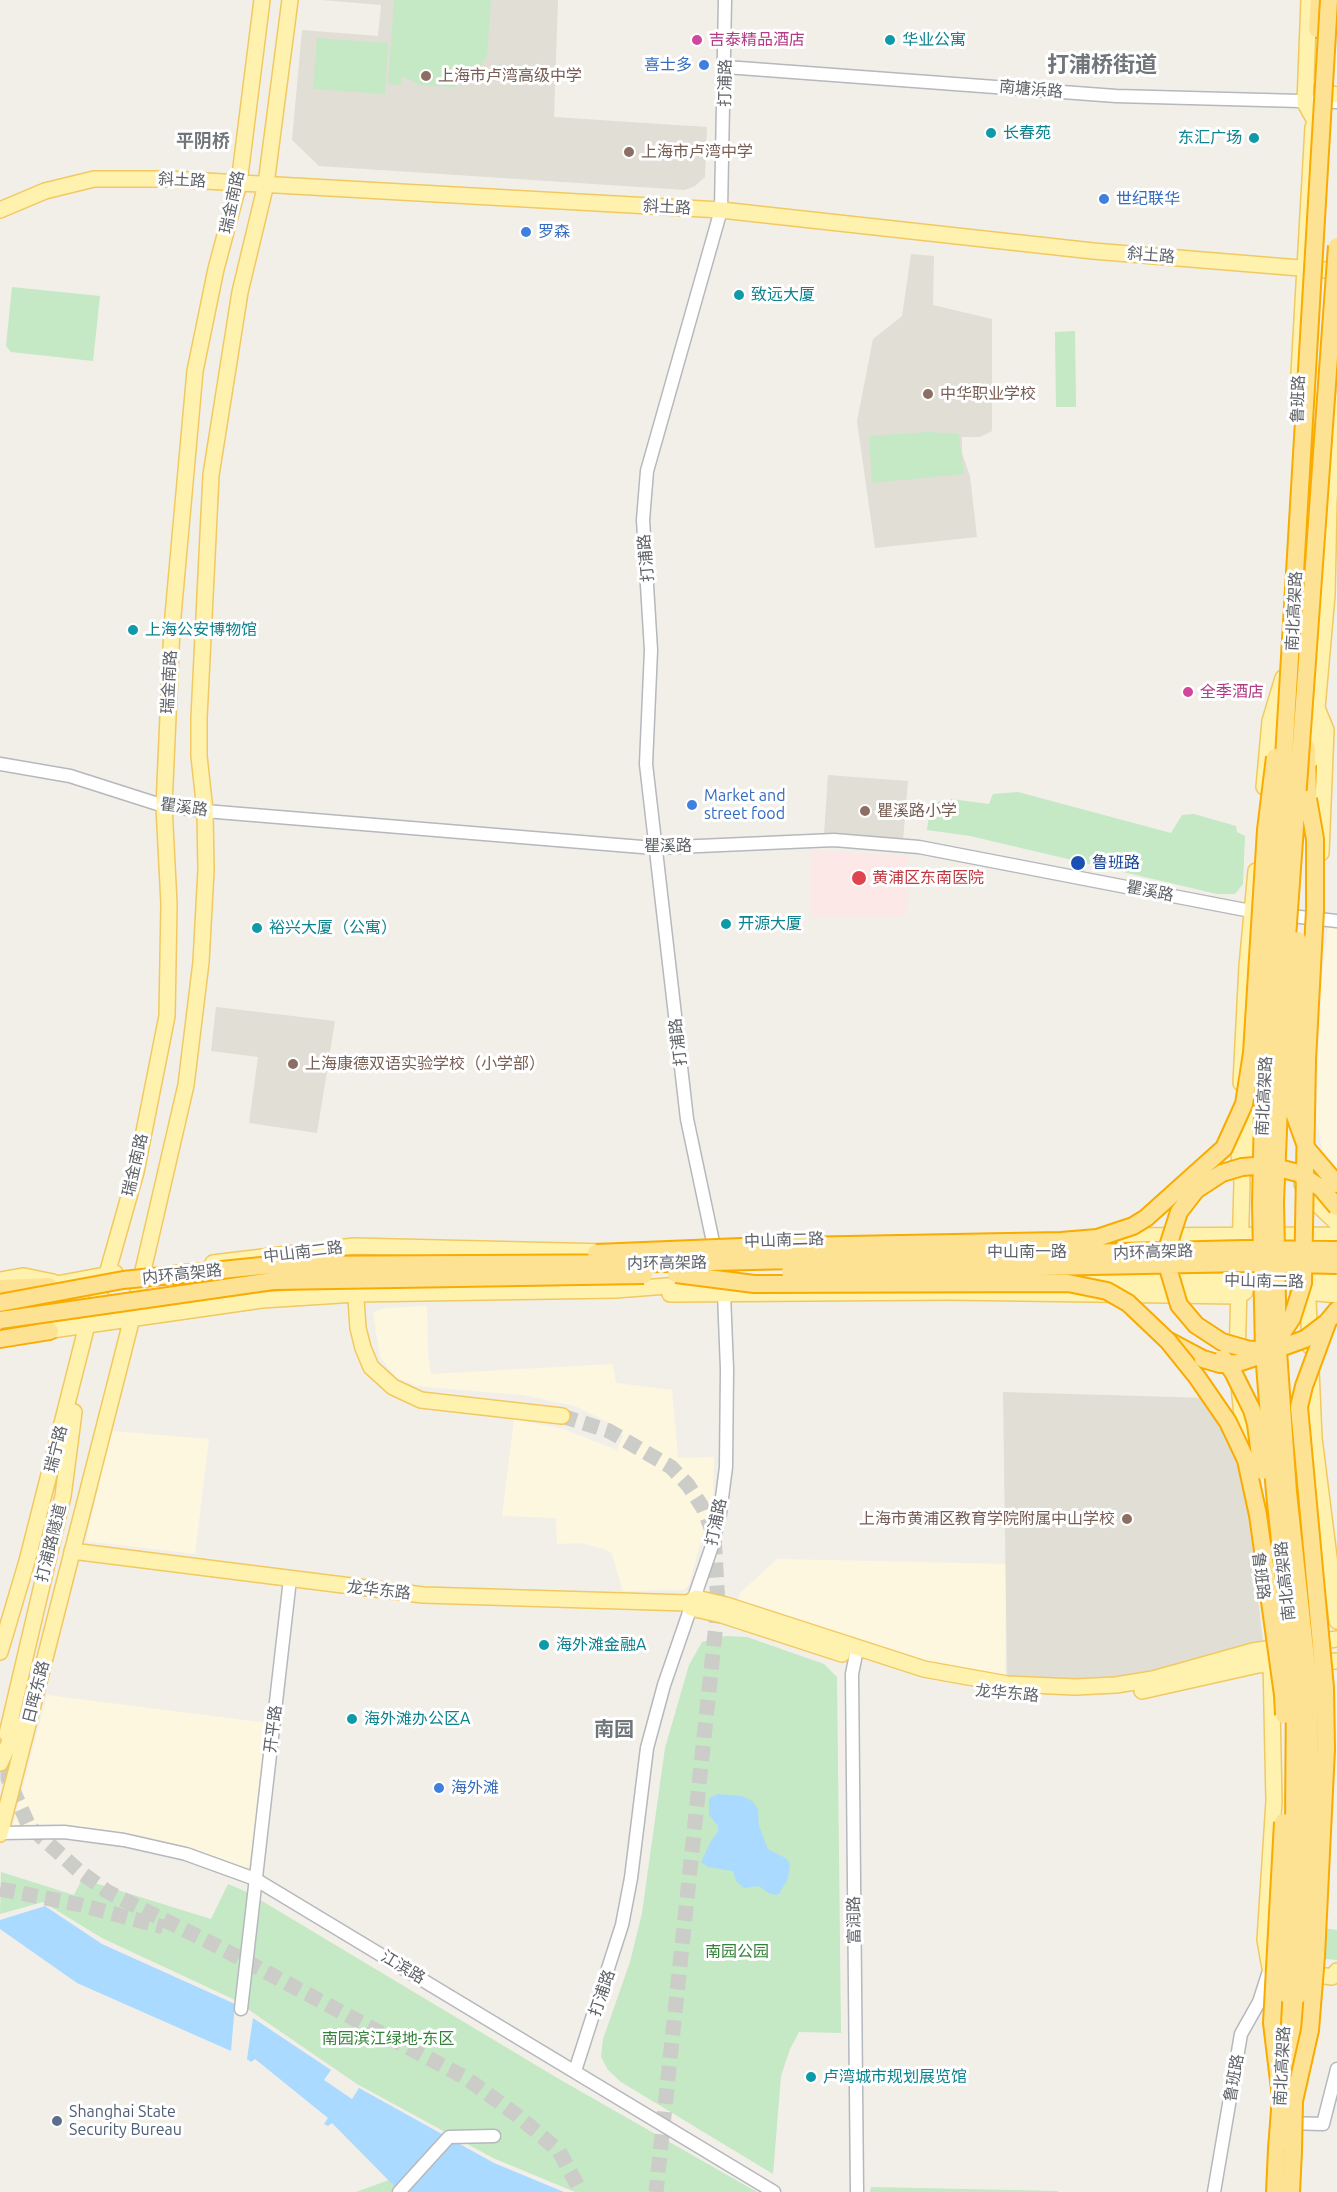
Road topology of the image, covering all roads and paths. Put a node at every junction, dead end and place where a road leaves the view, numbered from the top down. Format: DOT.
graph roads {
  1 [pos="262,0"];
  2 [pos="290,0"];
  3 [pos="725,0"];
  4 [pos="1309,0"];
  5 [pos="1319,0"];
  6 [pos="1327,0"];
  7 [pos="726,67"];
  8 [pos="1321,82"];
  9 [pos="1337,95"];
  10 [pos="1337,102"];
  11 [pos="1311,103"];
  12 [pos="1320,137"];
  13 [pos="239,183"];
  14 [pos="266,184"];
  15 [pos="0,210"];
  16 [pos="721,210"];
  17 [pos="1337,246"];
  18 [pos="1303,267"];
  19 [pos="1337,271"];
  20 [pos="1337,400"];
  21 [pos="1293,675"];
  22 [pos="0,764"];
  23 [pos="1308,799"];
  24 [pos="164,806"];
  25 [pos="205,811"];
  26 [pos="654,848"];
  27 [pos="1260,912"];
  28 [pos="1312,918"];
  29 [pos="1337,921"];
  30 [pos="1300,1121"];
  31 [pos="1224,1148"];
  32 [pos="1337,1178"];
  33 [pos="1298,1179"];
  34 [pos="1202,1186"];
  35 [pos="1329,1186"];
  36 [pos="1337,1207"];
  37 [pos="1158,1209"];
  38 [pos="1337,1223"];
  39 [pos="1209,1237"];
  40 [pos="1304,1238"];
  41 [pos="1249,1244"];
  42 [pos="1336,1244"];
  43 [pos="354,1246"];
  44 [pos="1145,1252"];
  45 [pos="717,1255"];
  46 [pos="491,1264"];
  47 [pos="1337,1265"];
  48 [pos="142,1271"];
  49 [pos="107,1274"];
  50 [pos="676,1274"];
  51 [pos="0,1280"];
  52 [pos="1239,1280"];
  53 [pos="1132,1281"];
  54 [pos="1337,1281"];
  55 [pos="54,1285"];
  56 [pos="1303,1285"];
  57 [pos="0,1288"];
  58 [pos="723,1288"];
  59 [pos="356,1294"];
  60 [pos="1337,1295"];
  61 [pos="0,1296"];
  62 [pos="1192,1296"];
  63 [pos="1238,1296"];
  64 [pos="0,1303"];
  65 [pos="1332,1315"];
  66 [pos="132,1318"];
  67 [pos="0,1320"];
  68 [pos="1196,1325"];
  69 [pos="87,1326"];
  70 [pos="50,1331"];
  71 [pos="0,1340"];
  72 [pos="1168,1341"];
  73 [pos="82,1350"];
  74 [pos="562,1416"];
  75 [pos="72,1551"];
  76 [pos="290,1579"];
  77 [pos="692,1603"];
  78 [pos="1337,1621"];
  79 [pos="1337,1639"];
  80 [pos="0,1652"];
  81 [pos="856,1653"];
  82 [pos="1271,1656"];
  83 [pos="1337,1661"];
  84 [pos="1283,1695"];
  85 [pos="8,1734"];
  86 [pos="0,1763"];
  87 [pos="0,1833"];
  88 [pos="255,1879"];
  89 [pos="1269,1968"];
  90 [pos="1337,1971"];
  91 [pos="241,2009"];
  92 [pos="1337,2069"];
  93 [pos="575,2071"];
  94 [pos="1287,2099"];
  95 [pos="494,2136"];
  96 [pos="399,2192"];
  97 [pos="774,2192"];
  98 [pos="856,2192"];
  99 [pos="1214,2192"];
  100 [pos="1275,2192"];
  101 [pos="1291,2192"];
  1 -- 13 [label="main road, 瑞金南路"];
  2 -- 14 [label="main road, 瑞金南路"];
  3 -- 7 [label="street, 打浦路"];
  4 -- 11 [label="main road"];
  5 -- 12 [label="highway, bridge"];
  6 -- 8 [label="main road"];
  6 -- 12 [label="highway, 南北高架路, bridge"];
  7 -- 11 [label="street, 南塘浜路"];
  7 -- 16 [label="street, 打浦路"];
  8 -- 9 [label="main road"];
  8 -- 11 [label="main road"];
  10 -- 11 [label="street, 南塘浜路"];
  11 -- 18 [label="main road, 鲁班路"];
  12 -- 21 [label="highway, 南北高架路, bridge"];
  13 -- 14 [label="main road, 斜土路"];
  13 -- 15 [label="main road, 斜土路"];
  13 -- 24 [label="main road, 瑞金南路"];
  14 -- 16 [label="main road, 斜土路"];
  14 -- 25 [label="main road, 瑞金南路"];
  16 -- 18 [label="main road, 斜土路"];
  16 -- 26 [label="street, 打浦路"];
  17 -- 21 [label="highway, 南北高架路, bridge"];
  18 -- 19 [label="main road, 斜土路"];
  18 -- 21 [label="main road, 鲁班路"];
  20 -- 28 [label="main road"];
  21 -- 23 [label="highway, bridge"];
  21 -- 27 [label="main road, 鲁班路"];
  21 -- 31 [label="highway, bridge"];
  21 -- 94 [label="highway, 南北高架路, bridge"];
  22 -- 24 [label="street, 瞿溪路"];
  23 -- 35 [label="highway, bridge"];
  23 -- 72 [label="highway, bridge"];
  24 -- 25 [label="street, 瞿溪路"];
  24 -- 49 [label="main road, 瑞金南路"];
  25 -- 26 [label="street, 瞿溪路"];
  25 -- 48 [label="main road, 瑞金南路"];
  26 -- 27 [label="street, 瞿溪路"];
  26 -- 45 [label="street, 打浦路"];
  27 -- 28 [label="street, 瞿溪路"];
  27 -- 41 [label="main road, 鲁班路"];
  28 -- 29 [label="street, 瞿溪路"];
  28 -- 30 [label="main road"];
  30 -- 32 [label="main road"];
  30 -- 33 [label="main road"];
  31 -- 34 [label="highway, bridge"];
  31 -- 37 [label="highway, bridge"];
  33 -- 38 [label="main road"];
  33 -- 40 [label="main road"];
  34 -- 35 [label="highway, bridge"];
  34 -- 37 [label="highway, bridge"];
  34 -- 68 [label="highway, bridge"];
  35 -- 36 [label="highway, bridge"];
  37 -- 46 [label="highway, bridge"];
  39 -- 41 [label="main road, 中山南二路"];
  39 -- 44 [label="main road"];
  39 -- 45 [label="main road, 中山南二路"];
  40 -- 41 [label="main road, 中山南二路"];
  40 -- 42 [label="main road"];
  40 -- 56 [label="main road"];
  41 -- 44 [label="main road, 中山南一路"];
  41 -- 52 [label="main road, 鲁班路"];
  41 -- 56 [label="main road"];
  42 -- 46 [label="highway, 内环高架路, bridge"];
  43 -- 45 [label="main road, 中山南二路"];
  43 -- 48 [label="main road, 中山南二路"];
  43 -- 59 [label="main road"];
  44 -- 45 [label="main road, 中山南一路"];
  45 -- 58 [label="street, 打浦路"];
  46 -- 64 [label="highway, 内环高架路, bridge"];
  47 -- 50 [label="highway, 内环高架路, bridge"];
  48 -- 49 [label="main road, 中山南二路"];
  48 -- 66 [label="main road, 瑞金南路"];
  49 -- 55 [label="main road, 中山南二路"];
  49 -- 69 [label="main road, 瑞金南路"];
  50 -- 67 [label="highway, 内环高架路, bridge"];
  50 -- 72 [label="highway, bridge"];
  51 -- 55 [label="main road, 中山南二路"];
  52 -- 53 [label="main road, 中山南二路"];
  52 -- 56 [label="main road, 中山南二路"];
  52 -- 63 [label="main road, 鲁班路"];
  53 -- 58 [label="main road, 中山南二路"];
  53 -- 62 [label="main road"];
  54 -- 56 [label="main road, 中山南二路"];
  55 -- 57 [label="highway"];
  55 -- 61 [label="main road, 中山南二路"];
  56 -- 60 [label="main road"];
  56 -- 63 [label="main road, 中山南二路"];
  56 -- 78 [label="main road"];
  58 -- 59 [label="main road, 中山南二路"];
  58 -- 62 [label="main road, 中山南二路"];
  58 -- 77 [label="street, 打浦路"];
  59 -- 66 [label="main road, 中山南二路"];
  59 -- 74 [label="main road"];
  62 -- 63 [label="main road, 中山南二路"];
  63 -- 82 [label="main road, 鲁班路"];
  65 -- 68 [label="highway, bridge"];
  65 -- 94 [label="highway, bridge"];
  66 -- 69 [label="main road, 中山南二路"];
  66 -- 75 [label="main road, 日晖东路"];
  68 -- 84 [label="highway, bridge"];
  69 -- 70 [label="main road, 中山南二路"];
  69 -- 73 [label="main road"];
  70 -- 71 [label="highway"];
  72 -- 84 [label="highway, bridge"];
  73 -- 80 [label="main road, 瑞宁路"];
  73 -- 85 [label="main road, 打浦路隧道"];
  75 -- 76 [label="main road, 龙华东路"];
  75 -- 86 [label="main road, 日晖东路"];
  75 -- 87 [label="main road, 日晖东路"];
  76 -- 77 [label="main road, 龙华东路"];
  76 -- 88 [label="street, 开平路"];
  77 -- 81 [label="main road, 龙华东路"];
  77 -- 93 [label="street, 打浦路"];
  79 -- 82 [label="main road, 龙华东路"];
  81 -- 82 [label="main road, 龙华东路"];
  81 -- 98 [label="street, 富润路"];
  82 -- 83 [label="main road, 龙华东路"];
  82 -- 89 [label="main road, 鲁班路"];
  84 -- 94 [label="highway, bridge"];
  87 -- 88 [label="street, 江滨路"];
  88 -- 91 [label="street, 开平路"];
  88 -- 93 [label="street, 江滨路"];
  89 -- 90 [label="main road"];
  89 -- 92 [label="street, 鲁班路"];
  89 -- 99 [label="street, 鲁班路"];
  93 -- 97 [label="street, 江滨路"];
  94 -- 100 [label="highway, 南北高架路, bridge"];
  94 -- 101 [label="highway, 南北高架路, bridge"];
  95 -- 96 [label="street"];
}
